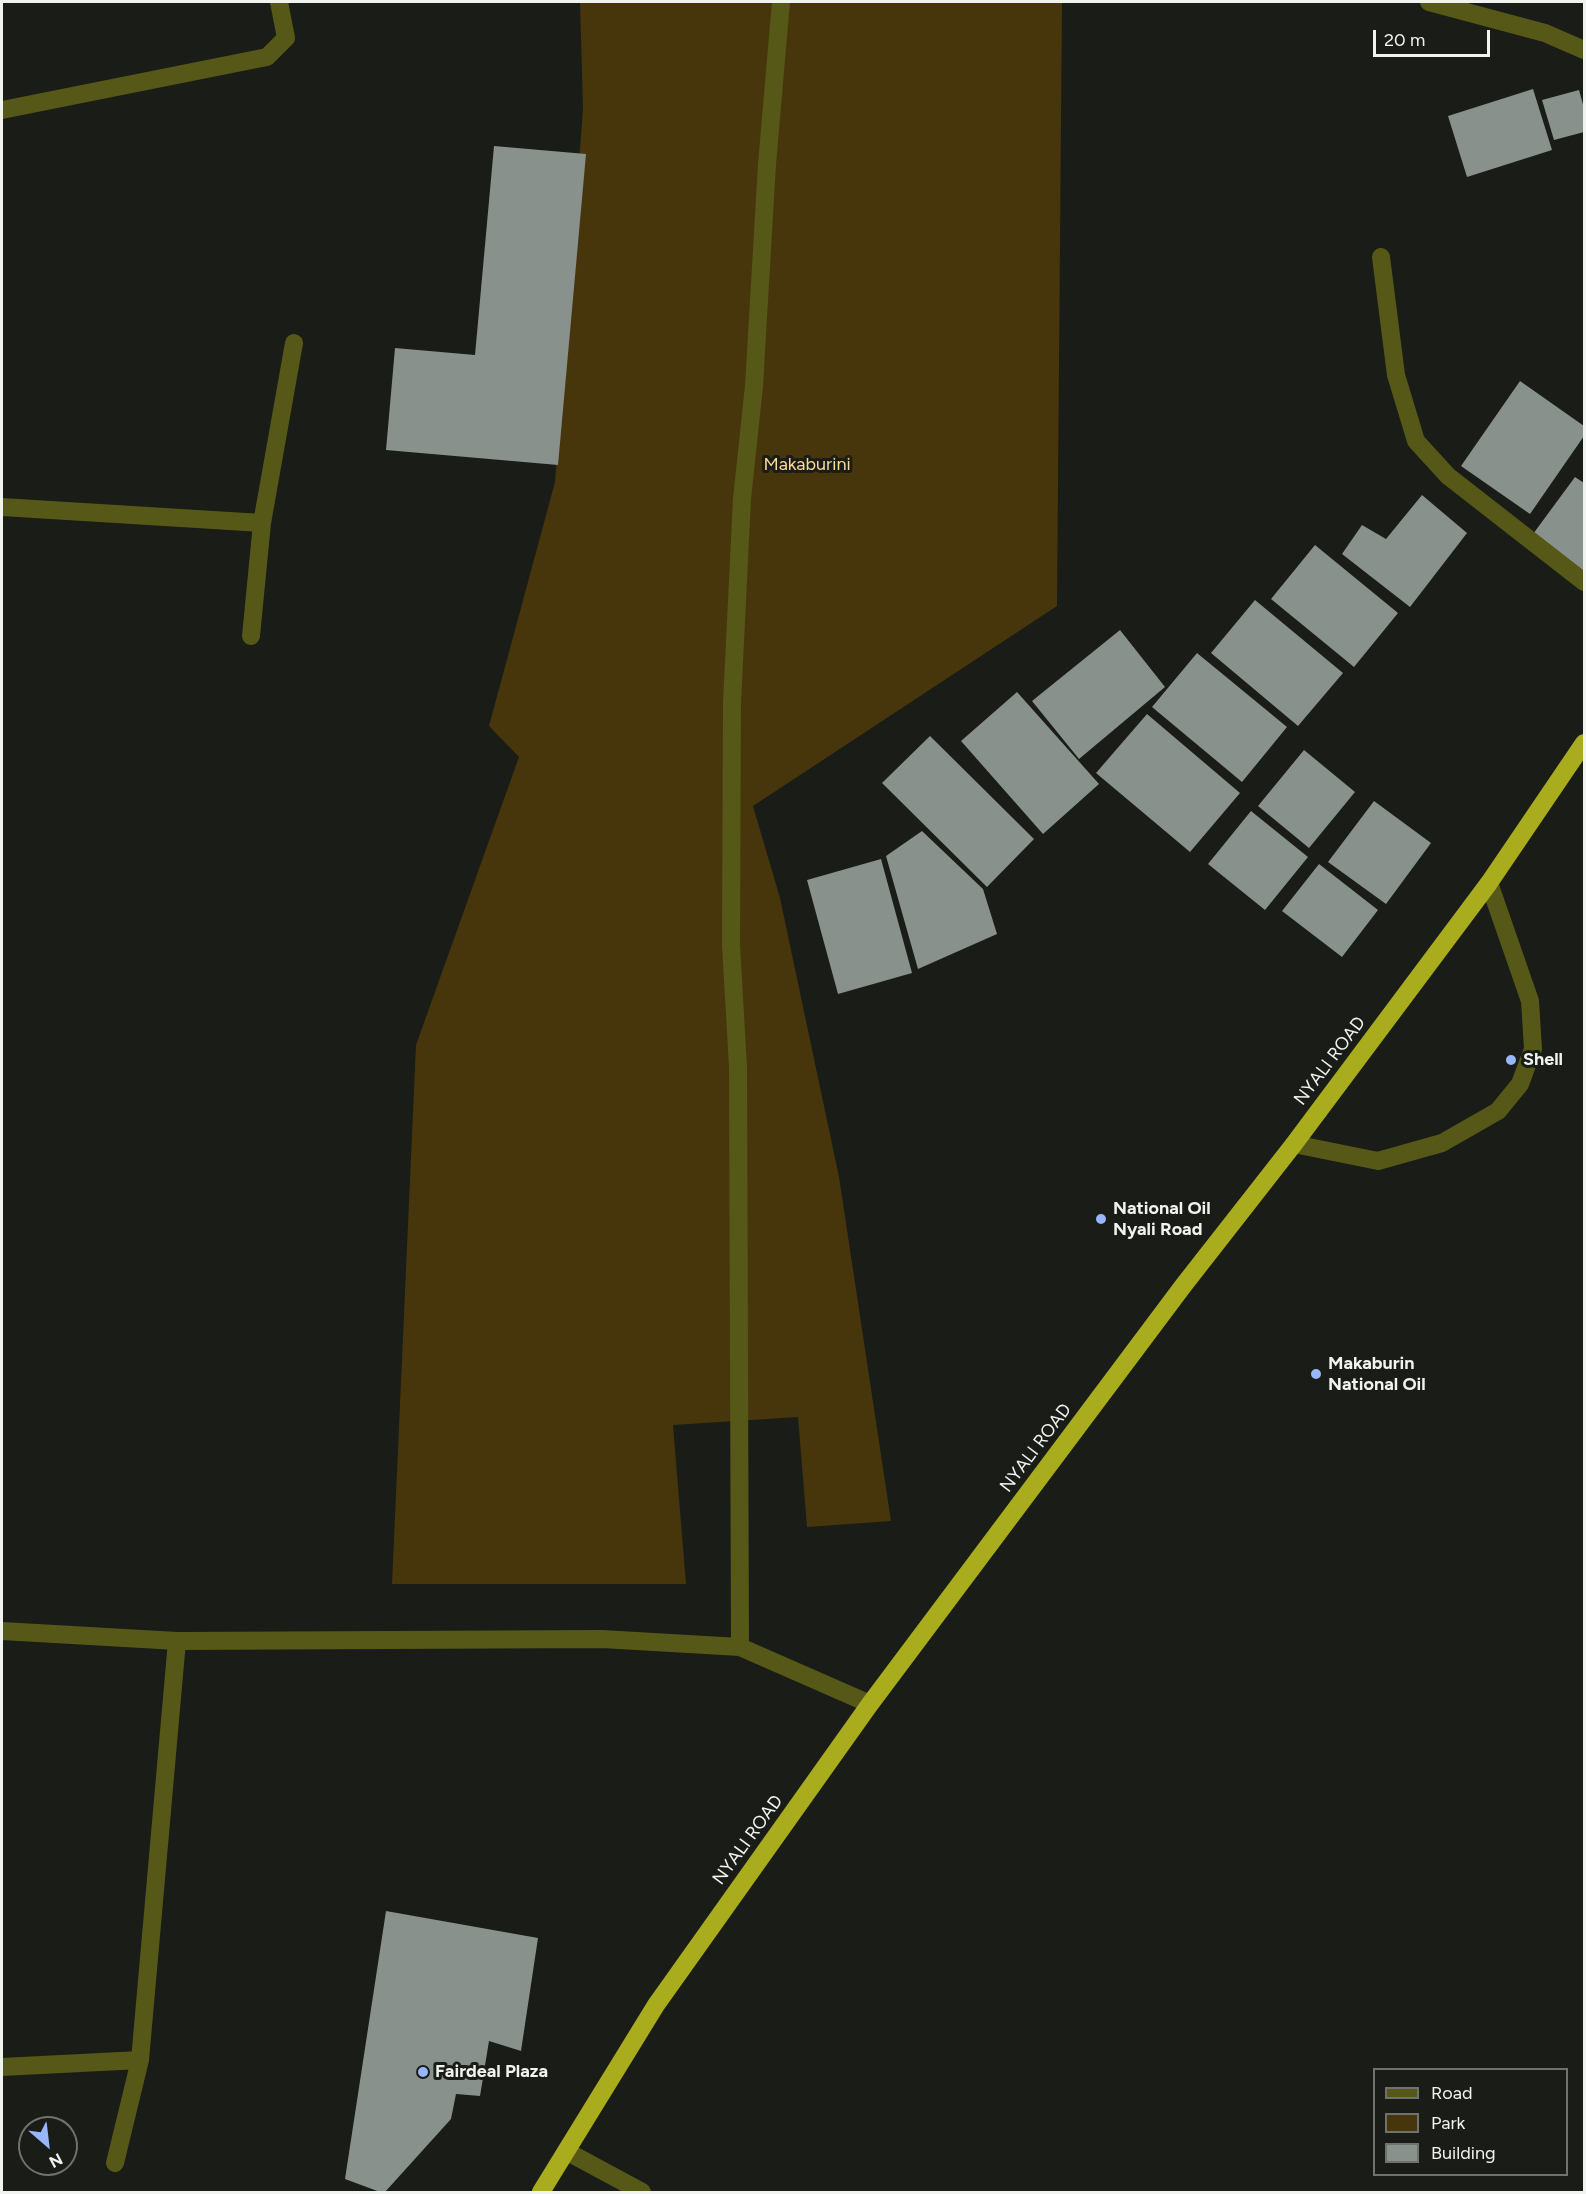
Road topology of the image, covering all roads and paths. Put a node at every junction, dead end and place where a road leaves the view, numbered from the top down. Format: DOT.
graph roads {
  1 [pos="279,2"];
  2 [pos="781,2"];
  3 [pos="1429,2"];
  4 [pos="1584,50"];
  5 [pos="2,110"];
  6 [pos="1381,257"];
  7 [pos="294,343"];
  8 [pos="2,507"];
  9 [pos="262,523"];
  10 [pos="1584,582"];
  11 [pos="250,636"];
  12 [pos="1584,743"];
  13 [pos="1490,883"];
  14 [pos="1294,1144"];
  15 [pos="2,1631"];
  16 [pos="177,1641"];
  17 [pos="740,1647"];
  18 [pos="870,1704"];
  19 [pos="140,2060"];
  20 [pos="2,2067"];
  21 [pos="566,2151"];
  22 [pos="115,2163"];
  23 [pos="541,2193"];
  24 [pos="642,2193"];
  1 -- 5 [label="street"];
  2 -- 17 [label="street"];
  3 -- 4 [label="street"];
  6 -- 10 [label="street"];
  7 -- 9 [label="street"];
  8 -- 9 [label="street"];
  9 -- 11 [label="street"];
  12 -- 13 [label="highway, NYALI ROAD"];
  13 -- 14 [label="highway, NYALI ROAD"];
  13 -- 14 [label="street"];
  14 -- 18 [label="highway, NYALI ROAD"];
  15 -- 16 [label="street"];
  16 -- 17 [label="street"];
  16 -- 19 [label="street"];
  17 -- 18 [label="street"];
  18 -- 21 [label="highway, NYALI ROAD"];
  19 -- 20 [label="street"];
  19 -- 22 [label="street"];
  21 -- 23 [label="highway, NYALI ROAD"];
  21 -- 24 [label="street"];
}
